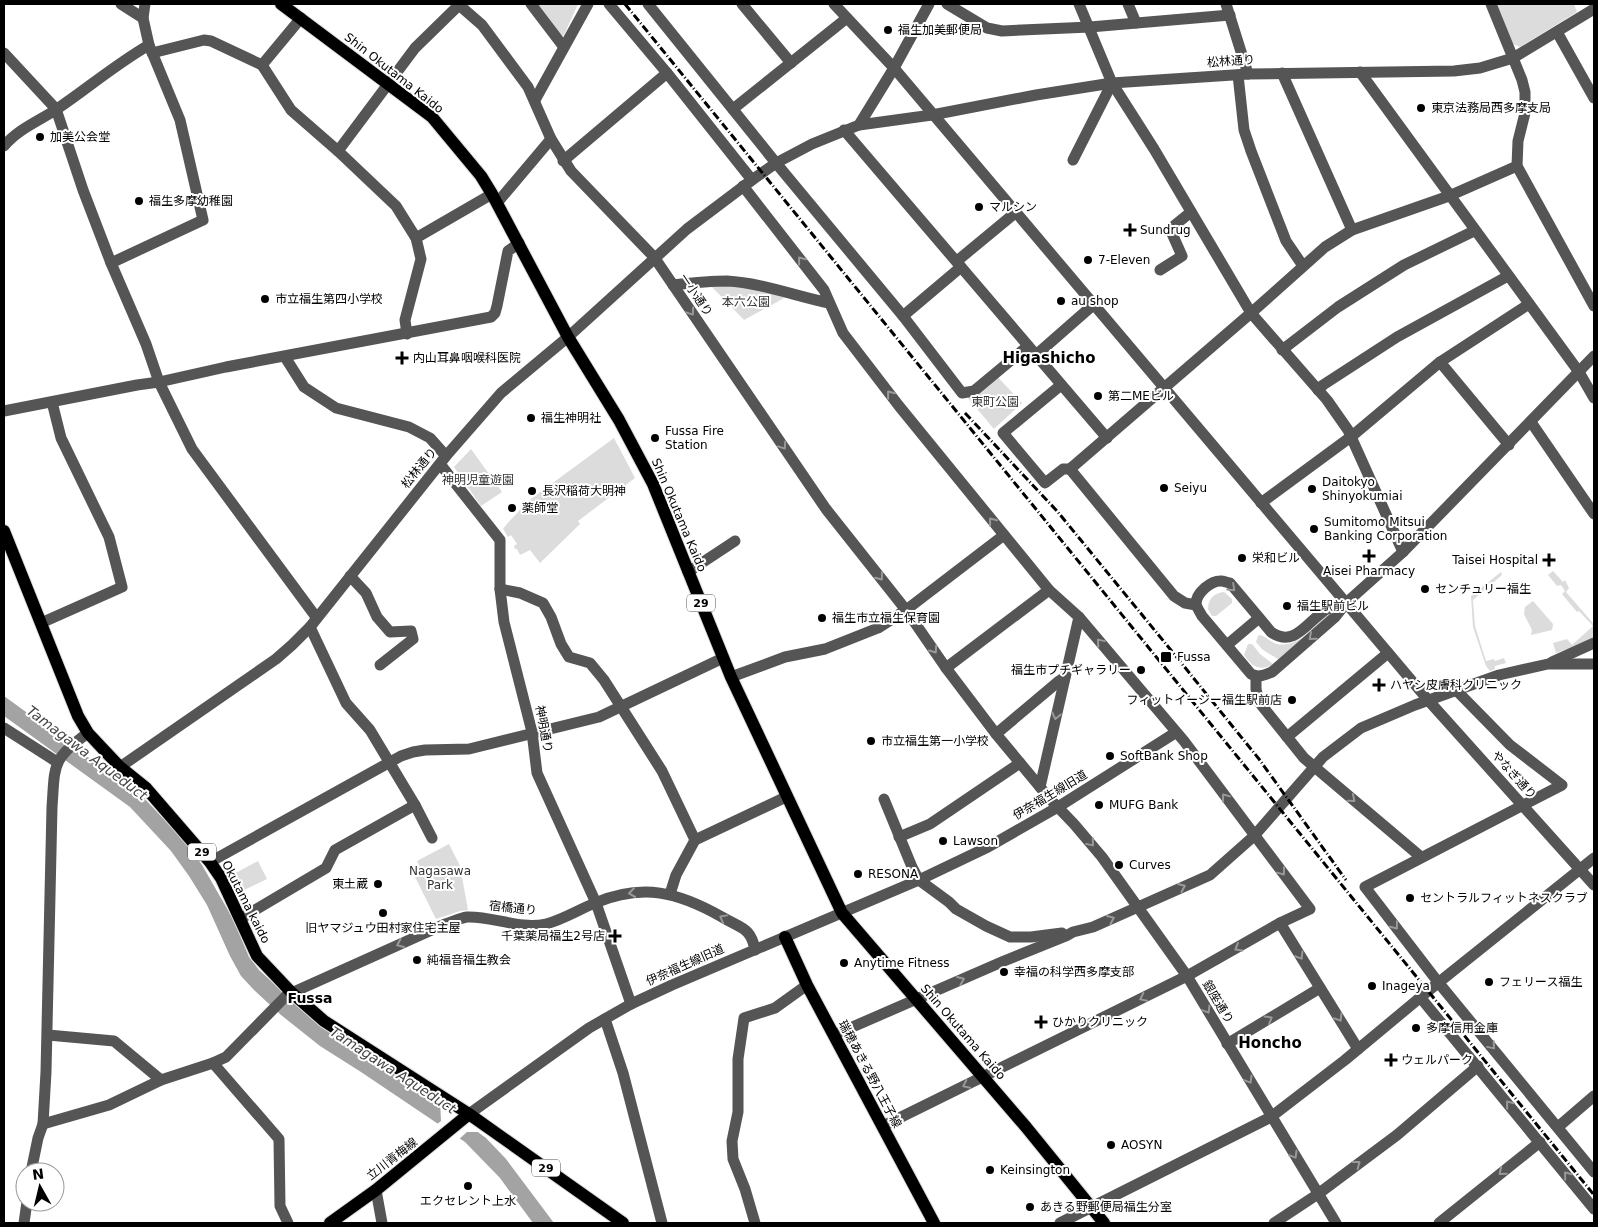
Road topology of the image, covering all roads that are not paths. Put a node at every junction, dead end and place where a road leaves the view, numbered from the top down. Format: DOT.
graph roads {
  1 [pos="121,4"];
  2 [pos="145,4"];
  3 [pos="458,4"];
  4 [pos="531,4"];
  5 [pos="588,4"];
  6 [pos="609,4"];
  7 [pos="648,4"];
  8 [pos="742,4"];
  9 [pos="834,4"];
  10 [pos="929,4"];
  11 [pos="947,4"];
  12 [pos="1079,4"];
  13 [pos="1128,4"];
  14 [pos="1491,4"];
  15 [pos="287,5"];
  16 [pos="1228,9"];
  17 [pos="1589,9"];
  18 [pos="143,18"];
  19 [pos="301,18"];
  20 [pos="847,18"];
  21 [pos="1136,23"];
  22 [pos="1090,27"];
  23 [pos="1556,32"];
  24 [pos="563,46"];
  25 [pos="150,49"];
  26 [pos="4,53"];
  27 [pos="1513,58"];
  28 [pos="790,63"];
  29 [pos="262,65"];
  30 [pos="894,68"];
  31 [pos="1360,72"];
  32 [pos="667,73"];
  33 [pos="1282,73"];
  34 [pos="1243,74"];
  35 [pos="1112,83"];
  36 [pos="389,85"];
  37 [pos="1594,98"];
  38 [pos="535,100"];
  39 [pos="56,109"];
  40 [pos="733,109"];
  41 [pos="932,115"];
  42 [pos="858,125"];
  43 [pos="844,130"];
  44 [pos="551,138"];
  45 [pos="4,146"];
  46 [pos="338,151"];
  47 [pos="564,160"];
  48 [pos="1073,160"];
  49 [pos="776,163"];
  50 [pos="1517,166"];
  51 [pos="748,183"];
  52 [pos="1450,196"];
  53 [pos="495,199"];
  54 [pos="1191,212"];
  55 [pos="1015,213"];
  56 [pos="1352,230"];
  57 [pos="1474,230"];
  58 [pos="416,238"];
  59 [pos="519,243"];
  60 [pos="654,258"];
  61 [pos="111,263"];
  62 [pos="959,264"];
  63 [pos="1303,266"];
  64 [pos="1160,270"];
  65 [pos="1508,276"];
  66 [pos="673,285"];
  67 [pos="829,303"];
  68 [pos="1529,304"];
  69 [pos="1093,306"];
  70 [pos="1594,306"];
  71 [pos="1251,313"];
  72 [pos="903,316"];
  73 [pos="407,334"];
  74 [pos="568,337"];
  75 [pos="1282,350"];
  76 [pos="1032,351"];
  77 [pos="1594,356"];
  78 [pos="285,357"];
  79 [pos="1440,362"];
  80 [pos="1579,372"];
  81 [pos="159,382"];
  82 [pos="1061,385"];
  83 [pos="1165,389"];
  84 [pos="1318,390"];
  85 [pos="1594,398"];
  86 [pos="52,402"];
  87 [pos="4,411"];
  88 [pos="1531,422"];
  89 [pos="1352,436"];
  90 [pos="1107,438"];
  91 [pos="1508,445"];
  92 [pos="443,460"];
  93 [pos="1070,469"];
  94 [pos="1261,503"];
  95 [pos="1594,514"];
  96 [pos="4,531"];
  97 [pos="1004,535"];
  98 [pos="735,542"];
  99 [pos="1403,552"];
  100 [pos="688,572"];
  101 [pos="350,576"];
  102 [pos="500,589"];
  103 [pos="1049,590"];
  104 [pos="1346,603"];
  105 [pos="1196,605"];
  106 [pos="906,610"];
  107 [pos="1079,617"];
  108 [pos="1259,618"];
  109 [pos="313,622"];
  110 [pos="41,623"];
  111 [pos="1594,643"];
  112 [pos="1227,645"];
  113 [pos="1388,653"];
  114 [pos="723,658"];
  115 [pos="1548,664"];
  116 [pos="1594,664"];
  117 [pos="380,665"];
  118 [pos="946,668"];
  119 [pos="1256,676"];
  120 [pos="731,677"];
  121 [pos="1065,677"];
  122 [pos="1455,690"];
  123 [pos="1428,700"];
  124 [pos="621,706"];
  125 [pos="4,728"];
  126 [pos="532,732"];
  127 [pos="1175,733"];
  128 [pos="88,734"];
  129 [pos="996,734"];
  130 [pos="1287,737"];
  131 [pos="59,759"];
  132 [pos="389,762"];
  133 [pos="1020,763"];
  134 [pos="120,767"];
  135 [pos="1315,767"];
  136 [pos="1040,787"];
  137 [pos="786,797"];
  138 [pos="884,799"];
  139 [pos="415,805"];
  140 [pos="1524,806"];
  141 [pos="1058,807"];
  142 [pos="1254,836"];
  143 [pos="899,837"];
  144 [pos="432,838"];
  145 [pos="695,840"];
  146 [pos="1421,857"];
  147 [pos="1594,858"];
  148 [pos="210,862"];
  149 [pos="1579,869"];
  150 [pos="919,880"];
  151 [pos="1594,885"];
  152 [pos="670,894"];
  153 [pos="596,903"];
  154 [pos="1137,907"];
  155 [pos="842,913"];
  156 [pos="240,919"];
  157 [pos="1280,924"];
  158 [pos="1073,932"];
  159 [pos="785,937"];
  160 [pos="1025,937"];
  161 [pos="755,950"];
  162 [pos="1030,950"];
  163 [pos="1187,976"];
  164 [pos="1438,982"];
  165 [pos="807,985"];
  166 [pos="1320,988"];
  167 [pos="289,993"];
  168 [pos="1420,997"];
  169 [pos="916,999"];
  170 [pos="631,1004"];
  171 [pos="605,1019"];
  172 [pos="48,1035"];
  173 [pos="834,1035"];
  174 [pos="1227,1044"];
  175 [pos="1358,1049"];
  176 [pos="213,1063"];
  177 [pos="1478,1066"];
  178 [pos="982,1077"];
  179 [pos="161,1080"];
  180 [pos="1594,1096"];
  181 [pos="467,1116"];
  182 [pos="1271,1117"];
  183 [pos="43,1124"];
  184 [pos="882,1126"];
  185 [pos="1558,1126"];
  186 [pos="1540,1142"];
  187 [pos="33,1162"];
  188 [pos="1594,1172"];
  189 [pos="376,1190"];
  190 [pos="1318,1194"];
  191 [pos="1092,1208"];
  192 [pos="1594,1209"];
  193 [pos="288,1223"];
  194 [pos="330,1223"];
  195 [pos="382,1223"];
  196 [pos="623,1223"];
  197 [pos="662,1223"];
  198 [pos="754,1223"];
  199 [pos="934,1223"];
  200 [pos="1060,1223"];
  201 [pos="1104,1223"];
  202 [pos="1274,1223"];
  203 [pos="1336,1223"];
  204 [pos="1439,1223"];
  1 -- 18 [label="street"];
  2 -- 18 [label="street"];
  3 -- 36 [label="street"];
  3 -- 38 [label="street, 一小通り"];
  4 -- 24 [label="street"];
  5 -- 24 [label="street"];
  6 -- 32 [label="street"];
  7 -- 40 [label="street"];
  8 -- 28 [label="street"];
  9 -- 20 [label="street, やなぎ通り"];
  10 -- 30 [label="street"];
  11 -- 22 [label="street"];
  12 -- 22 [label="street"];
  13 -- 21 [label="street"];
  14 -- 27 [label="street"];
  15 -- 19 [label="main road, Shin Okutama Kaido / 29"];
  16 -- 21 [label="street"];
  16 -- 34 [label="street"];
  17 -- 23 [label="street, 松林通り"];
  18 -- 25 [label="street"];
  19 -- 29 [label="street"];
  19 -- 36 [label="main road, Shin Okutama Kaido / 29"];
  20 -- 28 [label="street"];
  20 -- 30 [label="street, やなぎ通り"];
  21 -- 22 [label="street"];
  22 -- 35 [label="street"];
  23 -- 27 [label="street, 松林通り"];
  23 -- 37 [label="street"];
  24 -- 38 [label="street"];
  25 -- 29 [label="street"];
  25 -- 39 [label="street"];
  25 -- 61 [label="street"];
  26 -- 39 [label="street"];
  27 -- 31 [label="street, 松林通り"];
  27 -- 50 [label="street"];
  28 -- 40 [label="street"];
  29 -- 46 [label="street"];
  30 -- 41 [label="street, やなぎ通り"];
  30 -- 42 [label="street"];
  31 -- 33 [label="street, 松林通り"];
  31 -- 52 [label="street"];
  32 -- 47 [label="street"];
  32 -- 51 [label="street"];
  33 -- 34 [label="street, 松林通り"];
  33 -- 56 [label="street"];
  34 -- 35 [label="street, 松林通り"];
  34 -- 63 [label="street"];
  35 -- 41 [label="street, 松林通り"];
  35 -- 48 [label="street"];
  35 -- 54 [label="street"];
  36 -- 46 [label="street"];
  36 -- 53 [label="main road, Shin Okutama Kaido / 29"];
  38 -- 44 [label="street, 一小通り"];
  39 -- 45 [label="street"];
  39 -- 61 [label="street"];
  40 -- 49 [label="street"];
  41 -- 42 [label="street, 松林通り"];
  41 -- 55 [label="street, やなぎ通り"];
  42 -- 43 [label="street, 松林通り"];
  43 -- 49 [label="street, 松林通り"];
  43 -- 62 [label="street"];
  44 -- 47 [label="street, 一小通り"];
  44 -- 53 [label="street"];
  46 -- 58 [label="street"];
  47 -- 60 [label="street, 一小通り"];
  49 -- 51 [label="street, 松林通り"];
  49 -- 72 [label="street"];
  50 -- 52 [label="street"];
  50 -- 70 [label="street"];
  51 -- 60 [label="street, 松林通り"];
  67 -- 51 [label="street, one-way"];
  52 -- 56 [label="street"];
  52 -- 57 [label="street"];
  53 -- 58 [label="street"];
  53 -- 59 [label="main road, Shin Okutama Kaido / 29"];
  54 -- 64 [label="street"];
  54 -- 71 [label="street"];
  55 -- 62 [label="street"];
  55 -- 69 [label="street, やなぎ通り"];
  56 -- 63 [label="street"];
  57 -- 65 [label="street"];
  57 -- 75 [label="street"];
  58 -- 73 [label="street"];
  59 -- 73 [label="street"];
  59 -- 74 [label="main road, Shin Okutama Kaido / 29"];
  60 -- 66 [label="street, 一小通り"];
  60 -- 74 [label="street, 松林通り"];
  61 -- 81 [label="street"];
  62 -- 72 [label="street"];
  62 -- 76 [label="street"];
  63 -- 71 [label="street"];
  65 -- 68 [label="street"];
  65 -- 84 [label="street"];
  66 -- 67 [label="street"];
  66 -- 106 [label="street, 一小通り, one-way"];
  97 -- 67 [label="street, one-way"];
  68 -- 79 [label="street"];
  68 -- 80 [label="street"];
  69 -- 76 [label="street"];
  69 -- 83 [label="street, やなぎ通り"];
  71 -- 75 [label="street"];
  71 -- 83 [label="street"];
  72 -- 76 [label="street"];
  73 -- 78 [label="street"];
  74 -- 92 [label="street, 松林通り"];
  74 -- 100 [label="main road, Shin Okutama Kaido / 29"];
  75 -- 84 [label="street"];
  76 -- 82 [label="street"];
  77 -- 80 [label="street"];
  78 -- 81 [label="street"];
  78 -- 92 [label="street, 神明通り"];
  79 -- 89 [label="street"];
  79 -- 91 [label="street"];
  80 -- 85 [label="street"];
  80 -- 88 [label="street"];
  81 -- 86 [label="street"];
  81 -- 109 [label="street"];
  82 -- 90 [label="street"];
  82 -- 93 [label="street"];
  83 -- 90 [label="street"];
  83 -- 94 [label="street, やなぎ通り"];
  84 -- 89 [label="street"];
  86 -- 87 [label="street"];
  86 -- 110 [label="street"];
  88 -- 91 [label="street"];
  88 -- 95 [label="street"];
  89 -- 94 [label="street"];
  89 -- 99 [label="street"];
  90 -- 93 [label="street"];
  91 -- 99 [label="street"];
  92 -- 101 [label="street, 松林通り"];
  92 -- 102 [label="street, 神明通り"];
  93 -- 105 [label="street"];
  94 -- 104 [label="street, やなぎ通り"];
  96 -- 110 [label="main road, Okutama kaido / 29"];
  97 -- 103 [label="street"];
  97 -- 106 [label="street"];
  98 -- 100 [label="street"];
  99 -- 104 [label="street"];
  100 -- 114 [label="main road, Shin Okutama Kaido / 29"];
  101 -- 109 [label="street, 松林通り"];
  101 -- 117 [label="street"];
  102 -- 124 [label="street"];
  102 -- 126 [label="street, 神明通り"];
  103 -- 107 [label="street"];
  103 -- 118 [label="street"];
  104 -- 108 [label="street"];
  104 -- 113 [label="street, やなぎ通り"];
  104 -- 119 [label="street, one-way"];
  105 -- 108 [label="street, one-way"];
  105 -- 112 [label="street"];
  106 -- 118 [label="street, 一小通り, one-way"];
  106 -- 120 [label="street"];
  107 -- 121 [label="street"];
  127 -- 107 [label="street, one-way"];
  108 -- 112 [label="street"];
  109 -- 132 [label="street"];
  109 -- 134 [label="street, 松林通り"];
  110 -- 128 [label="main road, Okutama kaido / 29"];
  111 -- 115 [label="street"];
  112 -- 119 [label="street"];
  113 -- 123 [label="street, やなぎ通り"];
  113 -- 130 [label="street"];
  114 -- 120 [label="main road, Shin Okutama Kaido / 29"];
  114 -- 124 [label="street"];
  115 -- 116 [label="street"];
  115 -- 122 [label="street"];
  118 -- 129 [label="street, 一小通り"];
  119 -- 130 [label="street"];
  120 -- 137 [label="main road, Shin Okutama Kaido / 29"];
  121 -- 129 [label="street"];
  121 -- 136 [label="street, one-way"];
  122 -- 123 [label="street"];
  122 -- 140 [label="street"];
  123 -- 135 [label="street"];
  123 -- 140 [label="street, やなぎ通り"];
  124 -- 126 [label="street"];
  124 -- 145 [label="street"];
  125 -- 131 [label="street"];
  126 -- 132 [label="street"];
  126 -- 153 [label="street, 神明通り"];
  127 -- 141 [label="street, 伊奈福生線旧道"];
  142 -- 127 [label="street, one-way"];
  128 -- 131 [label="street"];
  128 -- 134 [label="main road, Okutama kaido / 29"];
  129 -- 133 [label="street, 銀座通り"];
  130 -- 135 [label="street"];
  131 -- 172 [label="street"];
  132 -- 139 [label="street"];
  132 -- 148 [label="street"];
  133 -- 136 [label="street, 銀座通り"];
  133 -- 143 [label="street"];
  134 -- 148 [label="main road, Okutama kaido / 29"];
  135 -- 142 [label="street"];
  135 -- 146 [label="street, one-way"];
  136 -- 141 [label="street, 銀座通り"];
  137 -- 145 [label="street"];
  137 -- 155 [label="main road, Shin Okutama Kaido / 29"];
  138 -- 143 [label="street"];
  139 -- 144 [label="street"];
  139 -- 156 [label="street"];
  140 -- 146 [label="street"];
  140 -- 149 [label="street, やなぎ通り"];
  141 -- 150 [label="street, 伊奈福生線旧道"];
  141 -- 154 [label="street, 銀座通り, one-way"];
  154 -- 142 [label="street, one-way"];
  142 -- 157 [label="street, one-way"];
  143 -- 150 [label="street"];
  145 -- 152 [label="street"];
  146 -- 164 [label="street, one-way"];
  147 -- 149 [label="street"];
  148 -- 156 [label="main road, Okutama kaido / 29"];
  149 -- 151 [label="street, やなぎ通り"];
  149 -- 164 [label="street"];
  150 -- 155 [label="street, 伊奈福生線旧道"];
  150 -- 160 [label="street"];
  152 -- 153 [label="street, 宿橋通り, one-way"];
  161 -- 152 [label="street, 宿橋通り, one-way"];
  153 -- 167 [label="street, 宿橋通り, one-way"];
  153 -- 170 [label="street, 神明通り"];
  158 -- 154 [label="street, one-way"];
  154 -- 163 [label="street, 銀座通り"];
  155 -- 159 [label="street, 伊奈福生線旧道"];
  155 -- 169 [label="main road, Shin Okutama Kaido / 29"];
  156 -- 167 [label="main road, Okutama kaido / 29"];
  157 -- 163 [label="street, one-way"];
  157 -- 166 [label="street, one-way"];
  158 -- 160 [label="street"];
  158 -- 162 [label="street"];
  159 -- 161 [label="street, 伊奈福生線旧道"];
  159 -- 165 [label="main road, 瑞穂あきる野八王子線"];
  160 -- 162 [label="street"];
  161 -- 170 [label="street, 伊奈福生線旧道"];
  169 -- 162 [label="street, one-way"];
  163 -- 174 [label="street, 銀座通り, one-way"];
  163 -- 178 [label="street, one-way"];
  164 -- 168 [label="street"];
  164 -- 185 [label="street, one-way"];
  165 -- 173 [label="main road, 瑞穂あきる野八王子線"];
  165 -- 198 [label="street"];
  174 -- 166 [label="street, one-way"];
  166 -- 175 [label="street, one-way"];
  167 -- 176 [label="street"];
  167 -- 181 [label="main road, Okutama kaido / 29"];
  168 -- 175 [label="street"];
  168 -- 177 [label="street"];
  169 -- 173 [label="street"];
  169 -- 178 [label="main road, Shin Okutama Kaido / 29"];
  170 -- 171 [label="street, 伊奈福生線旧道"];
  171 -- 181 [label="street, 伊奈福生線旧道"];
  171 -- 197 [label="street"];
  172 -- 179 [label="street"];
  172 -- 183 [label="street"];
  173 -- 184 [label="main road, 瑞穂あきる野八王子線"];
  174 -- 182 [label="street, 銀座通り, one-way"];
  175 -- 182 [label="street"];
  176 -- 179 [label="street"];
  176 -- 193 [label="street"];
  186 -- 177 [label="street, one-way"];
  190 -- 177 [label="street, one-way"];
  178 -- 184 [label="street, one-way"];
  178 -- 191 [label="main road, Shin Okutama Kaido / 29"];
  179 -- 183 [label="street"];
  180 -- 185 [label="street"];
  181 -- 189 [label="main road, 立川青梅線"];
  181 -- 196 [label="main road, Okutama kaido / 29"];
  182 -- 190 [label="street, 銀座通り, one-way"];
  182 -- 191 [label="street"];
  183 -- 187 [label="street"];
  184 -- 199 [label="main road, 瑞穂あきる野八王子線"];
  185 -- 188 [label="street"];
  192 -- 186 [label="street, one-way"];
  186 -- 204 [label="street, one-way"];
  189 -- 194 [label="main road, 立川青梅線"];
  189 -- 195 [label="street"];
  190 -- 202 [label="street"];
  190 -- 203 [label="street, 銀座通り"];
  191 -- 200 [label="street"];
  191 -- 201 [label="main road, Shin Okutama Kaido / 29"];
}
